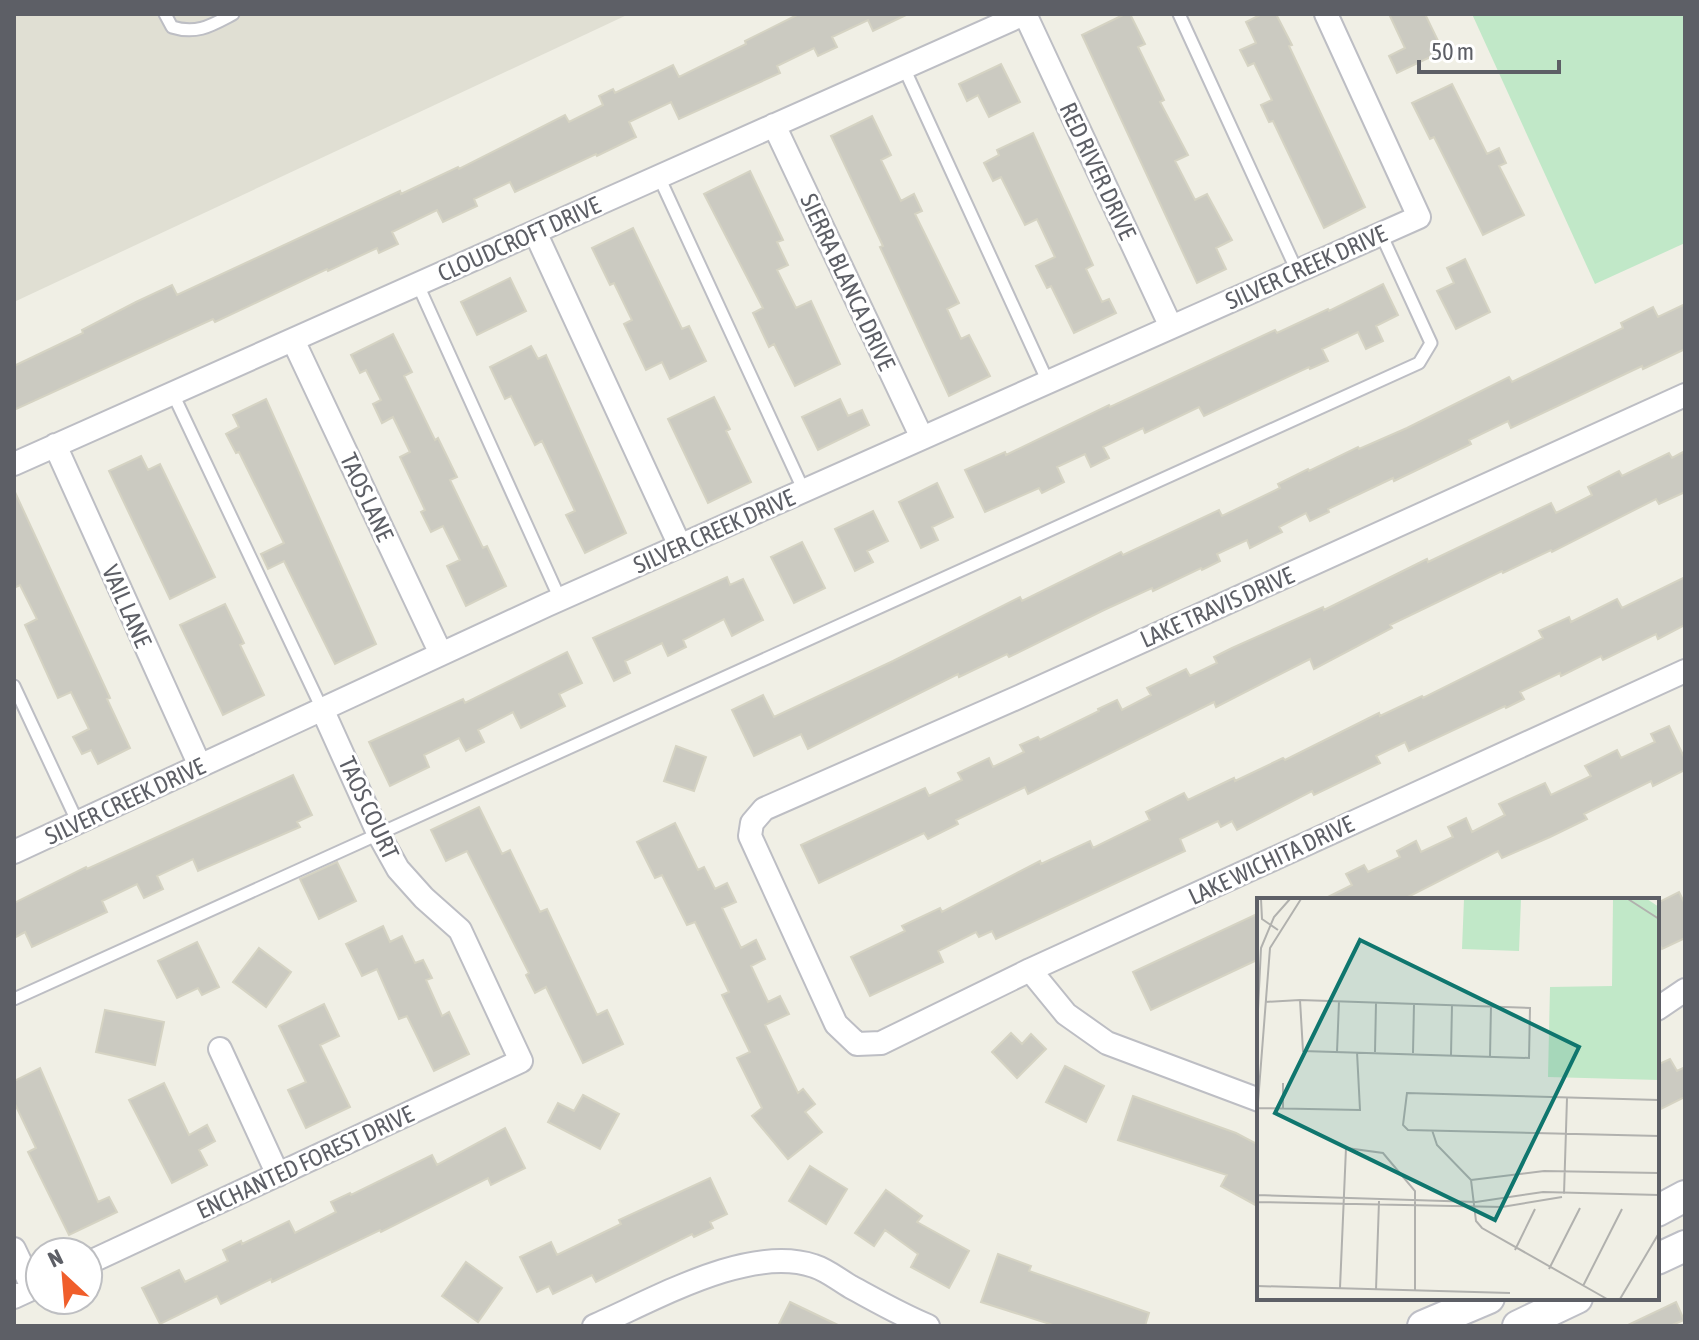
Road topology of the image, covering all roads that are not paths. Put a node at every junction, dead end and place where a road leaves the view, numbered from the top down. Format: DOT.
graph roads {
  1 [pos="165,14"];
  2 [pos="233,14"];
  3 [pos="1024,14"];
  4 [pos="1179,14"];
  5 [pos="1326,14"];
  6 [pos="904,68"];
  7 [pos="774,125"];
  8 [pos="659,177"];
  9 [pos="535,232"];
  10 [pos="1381,234"];
  11 [pos="1297,271"];
  12 [pos="418,285"];
  13 [pos="1171,327"];
  14 [pos="293,340"];
  15 [pos="1048,382"];
  16 [pos="173,394"];
  17 [pos="1685,395"];
  18 [pos="922,438"];
  19 [pos="55,445"];
  20 [pos="14,464"];
  21 [pos="804,491"];
  22 [pos="680,546"];
  23 [pos="560,599"];
  24 [pos="441,654"];
  25 [pos="1685,671"];
  26 [pos="14,686"];
  27 [pos="323,711"];
  28 [pos="200,766"];
  29 [pos="78,823"];
  30 [pos="379,835"];
  31 [pos="14,852"];
  32 [pos="1030,970"];
  33 [pos="1685,990"];
  34 [pos="14,999"];
  35 [pos="1659,1008"];
  36 [pos="857,1044"];
  37 [pos="220,1049"];
  38 [pos="521,1061"];
  39 [pos="1257,1099"];
  40 [pos="278,1175"];
  41 [pos="1685,1196"];
  42 [pos="1659,1210"];
  43 [pos="1685,1246"];
  44 [pos="14,1249"];
  45 [pos="104,1256"];
  46 [pos="1659,1258"];
  47 [pos="24,1276"];
  48 [pos="1484,1300"];
  49 [pos="1572,1300"];
  50 [pos="1535,1316"];
  51 [pos="897,1321"];
  52 [pos="594,1326"];
  53 [pos="928,1326"];
  54 [pos="1423,1326"];
  1 -- 2 [label="lane"];
  3 -- 6 [label="street, CLOUDCROFT DRIVE"];
  3 -- 13 [label="street, RED RIVER DRIVE"];
  4 -- 11 [label="lane"];
  5 -- 10 [label="street, SILVER CREEK DRIVE"];
  6 -- 7 [label="street, CLOUDCROFT DRIVE"];
  6 -- 15 [label="lane"];
  7 -- 8 [label="street, CLOUDCROFT DRIVE"];
  7 -- 18 [label="street, SIERRA BLANCA DRIVE"];
  8 -- 9 [label="street, CLOUDCROFT DRIVE"];
  8 -- 21 [label="lane"];
  9 -- 12 [label="street, CLOUDCROFT DRIVE"];
  9 -- 22 [label="street"];
  10 -- 11 [label="street, SILVER CREEK DRIVE"];
  10 -- 30 [label="lane"];
  11 -- 13 [label="street, SILVER CREEK DRIVE"];
  12 -- 14 [label="street, CLOUDCROFT DRIVE"];
  12 -- 23 [label="lane"];
  13 -- 15 [label="street, SILVER CREEK DRIVE"];
  14 -- 16 [label="street, CLOUDCROFT DRIVE"];
  14 -- 24 [label="street, TAOS LANE"];
  15 -- 18 [label="street, SILVER CREEK DRIVE"];
  16 -- 19 [label="street, CLOUDCROFT DRIVE"];
  16 -- 27 [label="lane"];
  17 -- 36 [label="street, LAKE TRAVIS DRIVE"];
  18 -- 21 [label="street, SILVER CREEK DRIVE"];
  19 -- 20 [label="street, CLOUDCROFT DRIVE"];
  19 -- 28 [label="street, VAIL LANE"];
  21 -- 22 [label="street, SILVER CREEK DRIVE"];
  22 -- 23 [label="street, SILVER CREEK DRIVE"];
  23 -- 24 [label="street, SILVER CREEK DRIVE"];
  24 -- 27 [label="street, SILVER CREEK DRIVE"];
  25 -- 32 [label="street, LAKE WICHITA DRIVE"];
  26 -- 29 [label="lane"];
  27 -- 28 [label="street, SILVER CREEK DRIVE"];
  27 -- 30 [label="street, TAOS COURT"];
  28 -- 29 [label="street, SILVER CREEK DRIVE"];
  29 -- 31 [label="street, SILVER CREEK DRIVE"];
  30 -- 34 [label="lane"];
  30 -- 38 [label="street, TAOS COURT"];
  32 -- 36 [label="street, LAKE WICHITA DRIVE"];
  32 -- 39 [label="street"];
  33 -- 35 [label="street"];
  37 -- 40 [label="street"];
  38 -- 40 [label="street, ENCHANTED FOREST DRIVE"];
  40 -- 45 [label="street, ENCHANTED FOREST DRIVE"];
  41 -- 42 [label="main road"];
  43 -- 46 [label="main road"];
  44 -- 47 [label="street"];
  48 -- 54 [label="main road"];
  49 -- 50 [label="main road"];
  51 -- 52 [label="street"];
  51 -- 53 [label="street"];
}
